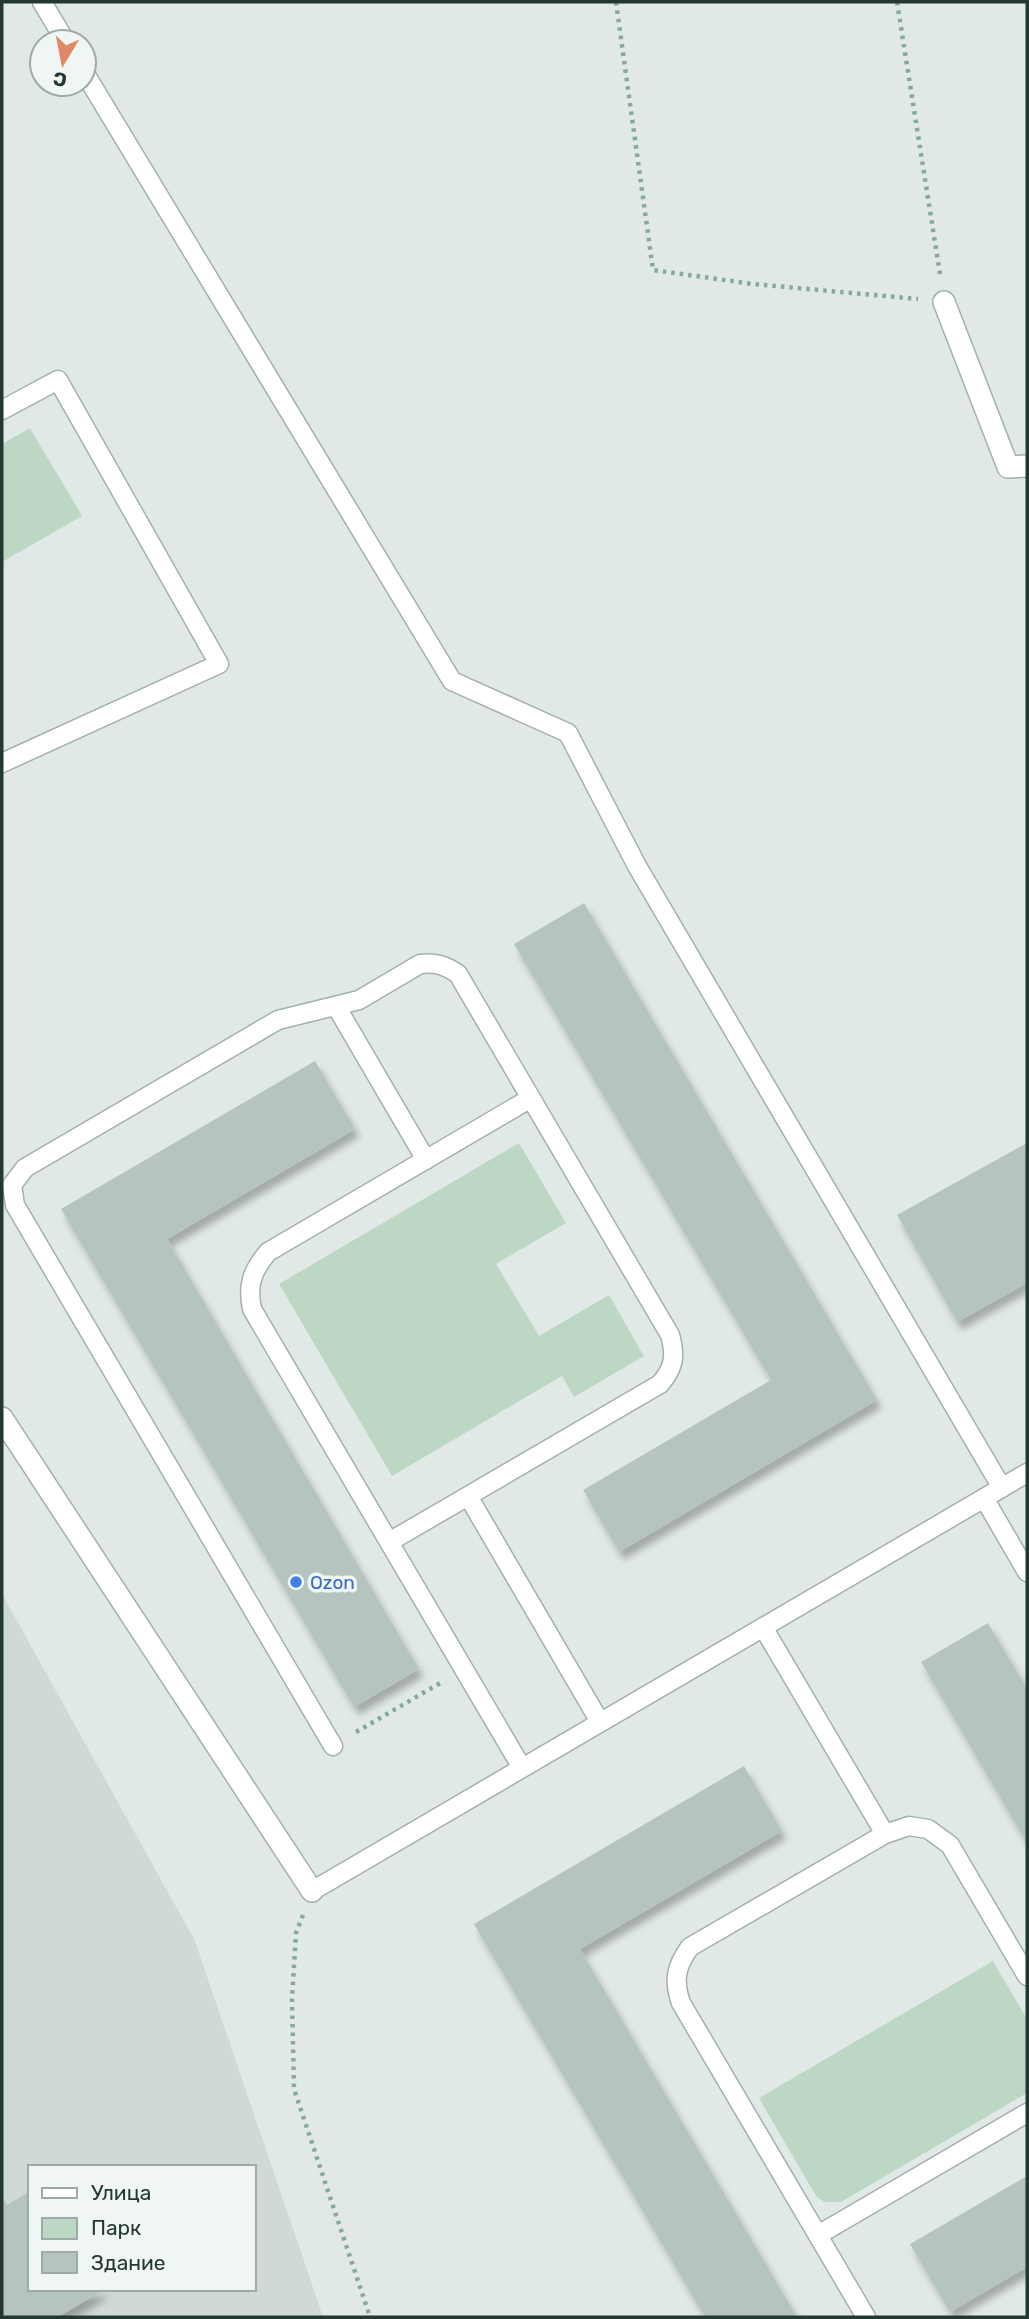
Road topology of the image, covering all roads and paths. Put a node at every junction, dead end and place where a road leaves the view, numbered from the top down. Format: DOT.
graph roads {
  1 [pos="42,2"];
  2 [pos="616,2"];
  3 [pos="897,2"];
  4 [pos="58,28"];
  5 [pos="98,95"];
  6 [pos="944,302"];
  7 [pos="2,410"];
  8 [pos="1027,467"];
  9 [pos="2,763"];
  10 [pos="335,1006"];
  11 [pos="531,1098"];
  12 [pos="426,1160"];
  13 [pos="2,1418"];
  14 [pos="1027,1473"];
  15 [pos="1002,1488"];
  16 [pos="468,1496"];
  17 [pos="984,1498"];
  18 [pos="389,1542"];
  19 [pos="1027,1572"];
  20 [pos="763,1627"];
  21 [pos="464,1669"];
  22 [pos="600,1722"];
  23 [pos="333,1746"];
  24 [pos="522,1768"];
  25 [pos="885,1834"];
  26 [pos="312,1891"];
  27 [pos="1027,1976"];
  28 [pos="1027,2113"];
  29 [pos="818,2235"];
  30 [pos="370,2317"];
  31 [pos="866,2317"];
  1 -- 4 [label="lane"];
  2 -- 6 [label="path"];
  3 -- 6 [label="path"];
  5 -- 15 [label="lane"];
  6 -- 8 [label="street"];
  7 -- 9 [label="lane"];
  10 -- 11 [label="lane"];
  10 -- 12 [label="lane"];
  10 -- 23 [label="lane"];
  11 -- 12 [label="lane"];
  11 -- 16 [label="lane"];
  12 -- 18 [label="lane"];
  13 -- 26 [label="street"];
  14 -- 15 [label="lane"];
  15 -- 17 [label="lane"];
  16 -- 18 [label="lane"];
  16 -- 22 [label="lane"];
  17 -- 19 [label="lane"];
  17 -- 20 [label="lane"];
  18 -- 21 [label="lane"];
  20 -- 22 [label="lane"];
  20 -- 25 [label="lane"];
  21 -- 23 [label="path"];
  21 -- 24 [label="lane"];
  22 -- 24 [label="lane"];
  24 -- 26 [label="lane"];
  25 -- 27 [label="lane"];
  25 -- 29 [label="lane"];
  26 -- 30 [label="path"];
  28 -- 29 [label="lane"];
  29 -- 31 [label="lane"];
}
